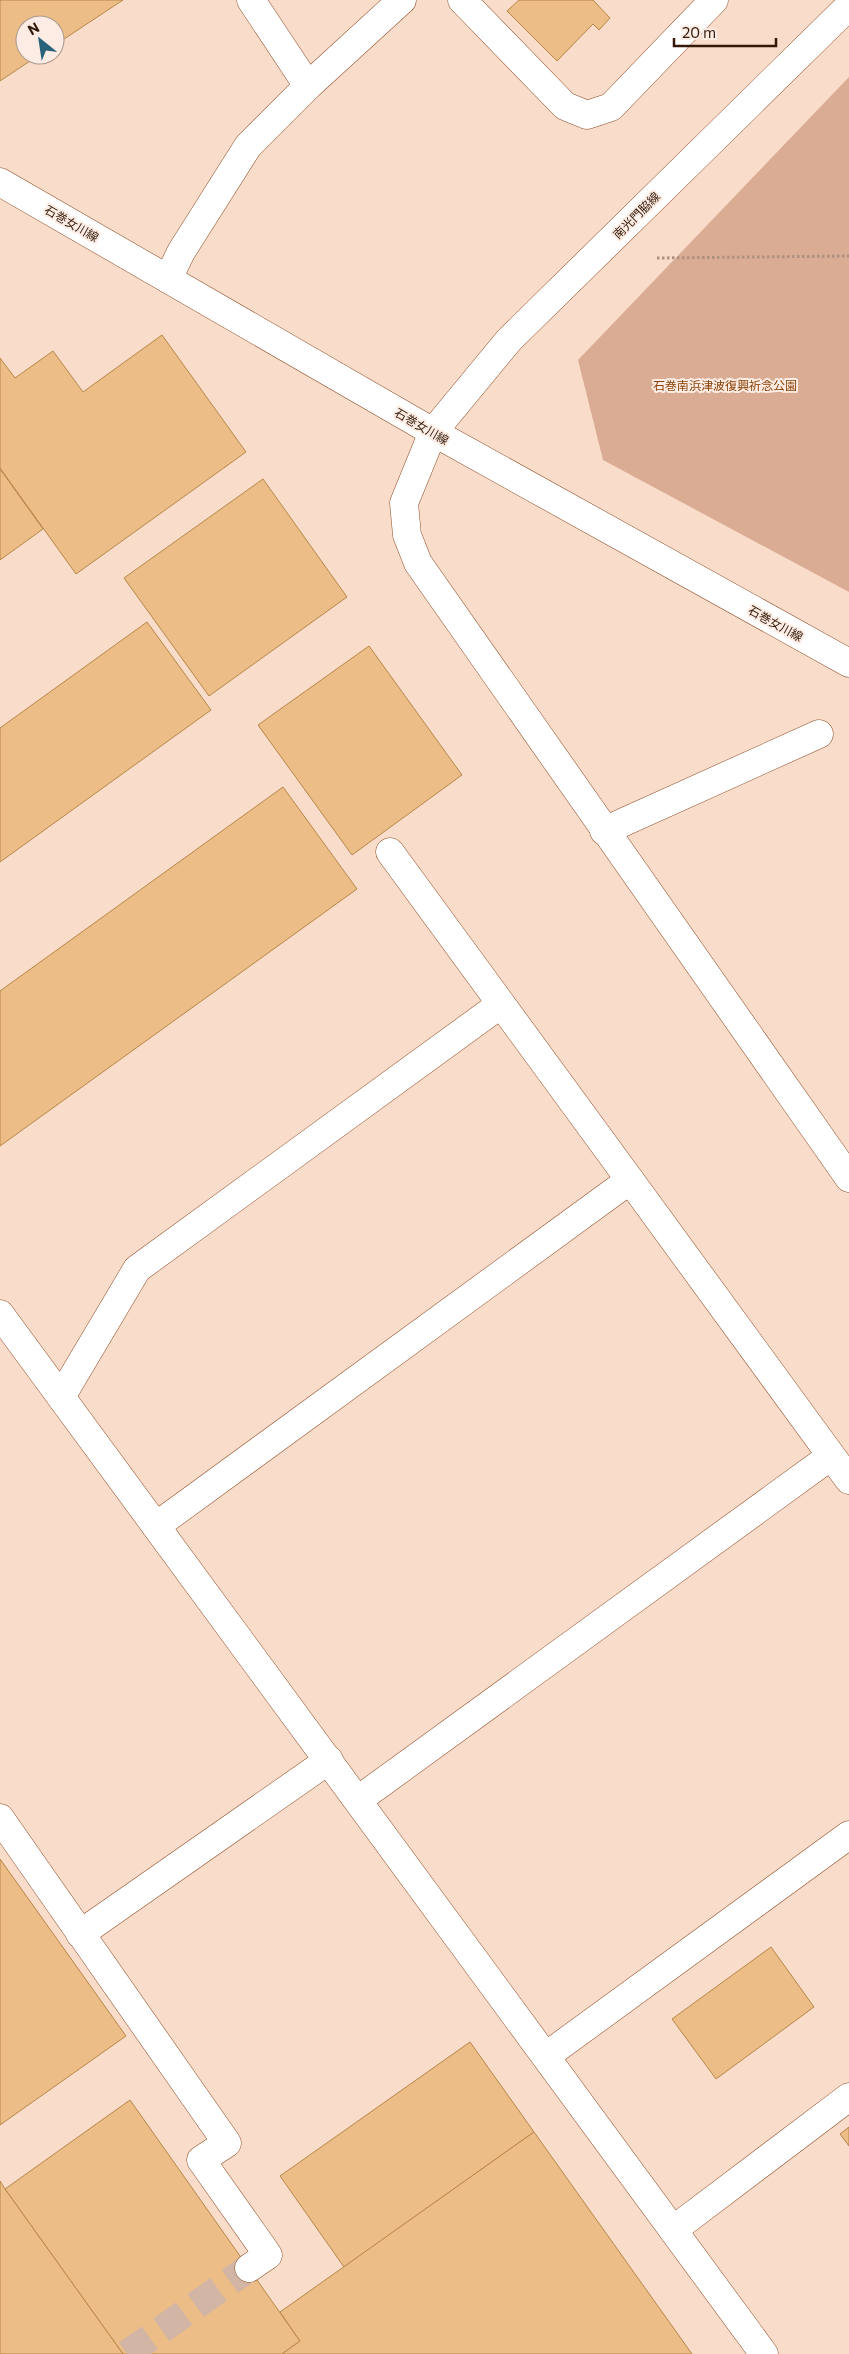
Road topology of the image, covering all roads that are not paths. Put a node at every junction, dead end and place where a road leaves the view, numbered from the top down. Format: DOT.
graph roads {
  1 [pos="251,0"];
  2 [pos="402,0"];
  3 [pos="462,0"];
  4 [pos="714,0"];
  5 [pos="849,6"];
  6 [pos="308,86"];
  7 [pos="0,182"];
  8 [pos="168,279"];
  9 [pos="432,432"];
  10 [pos="849,663"];
  11 [pos="819,734"];
  12 [pos="604,831"];
  13 [pos="390,852"];
  14 [pos="501,1004"];
  15 [pos="849,1178"];
  16 [pos="630,1180"];
  17 [pos="0,1314"];
  18 [pos="61,1397"];
  19 [pos="831,1456"];
  20 [pos="849,1480"];
  21 [pos="156,1526"];
  22 [pos="329,1760"];
  23 [pos="358,1800"];
  24 [pos="0,1818"];
  25 [pos="849,1835"];
  26 [pos="80,1934"];
  27 [pos="546,2056"];
  28 [pos="849,2097"];
  29 [pos="673,2230"];
  30 [pos="249,2268"];
  31 [pos="764,2354"];
  1 -- 6 [label="street"];
  2 -- 6 [label="street"];
  3 -- 4 [label="street"];
  5 -- 9 [label="street, 南光門脇線"];
  6 -- 8 [label="street"];
  7 -- 8 [label="street, 石巻女川線"];
  8 -- 9 [label="street, 石巻女川線"];
  9 -- 10 [label="street, 石巻女川線"];
  9 -- 12 [label="street, 南光門脇線"];
  11 -- 12 [label="street"];
  12 -- 15 [label="street, 南光門脇線"];
  13 -- 14 [label="street"];
  14 -- 16 [label="street"];
  14 -- 18 [label="street"];
  16 -- 19 [label="street"];
  16 -- 21 [label="street"];
  17 -- 18 [label="street"];
  18 -- 21 [label="street"];
  19 -- 20 [label="street"];
  19 -- 23 [label="street"];
  21 -- 22 [label="street"];
  22 -- 23 [label="street"];
  22 -- 26 [label="street"];
  23 -- 27 [label="street"];
  24 -- 26 [label="street"];
  25 -- 27 [label="street"];
  26 -- 30 [label="street"];
  27 -- 29 [label="street"];
  28 -- 29 [label="street"];
  29 -- 31 [label="street"];
}
